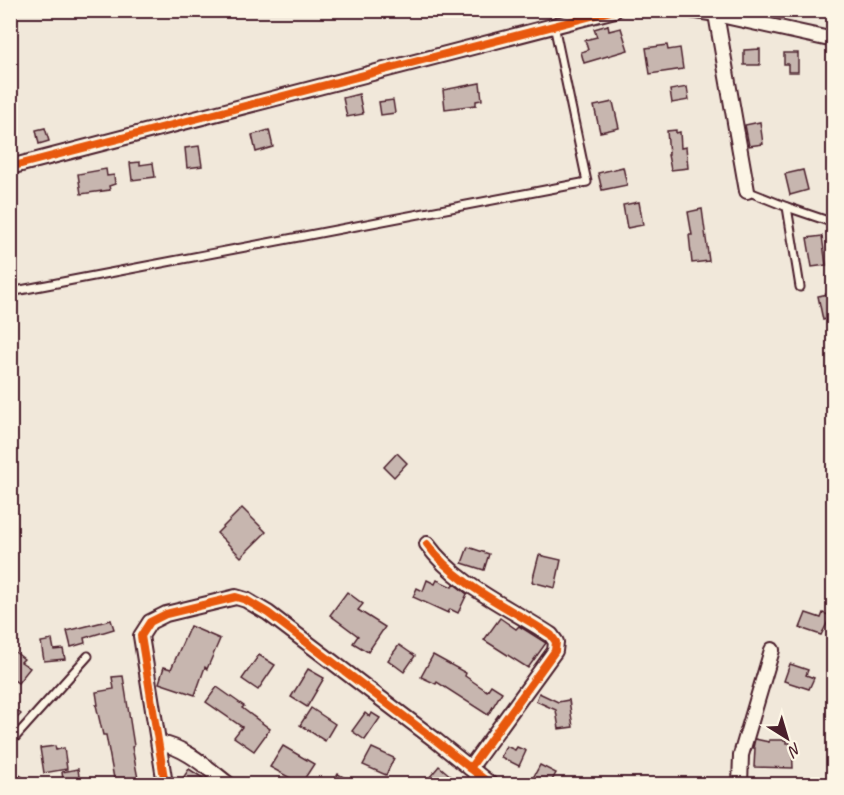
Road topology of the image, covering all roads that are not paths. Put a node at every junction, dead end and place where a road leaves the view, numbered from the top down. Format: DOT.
graph roads {
  1 [pos="615,10"];
  2 [pos="691,10"];
  3 [pos="716,14"];
  4 [pos="554,25"];
  5 [pos="834,40"];
  6 [pos="10,167"];
  7 [pos="747,191"];
  8 [pos="787,207"];
  9 [pos="834,223"];
  10 [pos="800,287"];
  11 [pos="10,292"];
  12 [pos="427,544"];
  13 [pos="772,650"];
  14 [pos="88,656"];
  15 [pos="10,743"];
  16 [pos="160,743"];
  17 [pos="470,768"];
  18 [pos="10,779"];
  19 [pos="18,784"];
  20 [pos="165,784"];
  21 [pos="228,784"];
  22 [pos="489,784"];
  23 [pos="740,784"];
  1 -- 4 [label="street"];
  2 -- 3 [label="street"];
  3 -- 5 [label="street"];
  3 -- 7 [label="street"];
  4 -- 6 [label="street"];
  4 -- 11 [label="lane"];
  7 -- 8 [label="lane"];
  8 -- 9 [label="lane"];
  8 -- 10 [label="lane"];
  12 -- 17 [label="street"];
  13 -- 23 [label="street"];
  14 -- 15 [label="lane"];
  16 -- 17 [label="street"];
  16 -- 20 [label="street"];
  16 -- 21 [label="street"];
  17 -- 22 [label="street"];
  18 -- 19 [label="street"];
}
